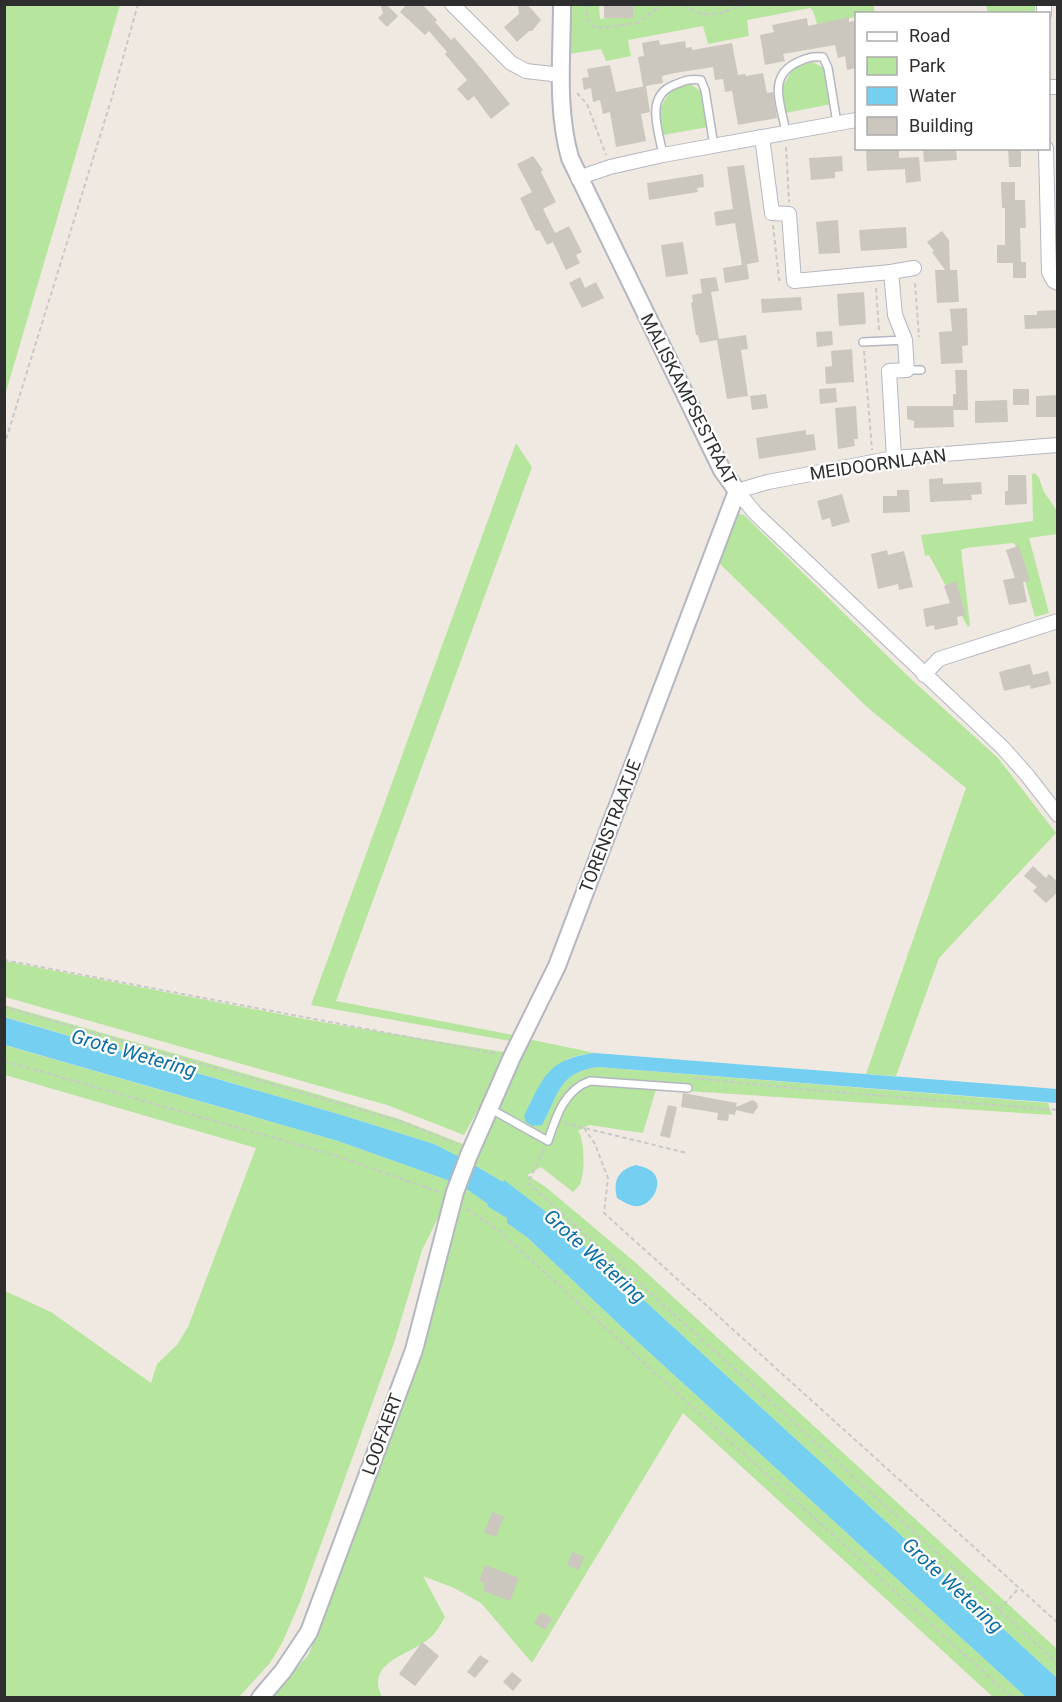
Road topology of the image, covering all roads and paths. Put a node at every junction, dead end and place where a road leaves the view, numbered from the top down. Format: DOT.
graph roads {
  1 [pos="138,4"];
  2 [pos="452,4"];
  3 [pos="562,4"];
  4 [pos="587,4"];
  5 [pos="663,4"];
  6 [pos="684,4"];
  7 [pos="745,4"];
  8 [pos="561,75"];
  9 [pos="855,120"];
  10 [pos="837,123"];
  11 [pos="786,132"];
  12 [pos="762,137"];
  13 [pos="714,146"];
  14 [pos="1046,150"];
  15 [pos="663,155"];
  16 [pos="610,166"];
  17 [pos="578,178"];
  18 [pos="789,214"];
  19 [pos="1053,235"];
  20 [pos="914,268"];
  21 [pos="891,272"];
  22 [pos="875,273"];
  23 [pos="1058,283"];
  24 [pos="919,336"];
  25 [pos="905,340"];
  26 [pos="880,341"];
  27 [pos="863,342"];
  28 [pos="907,370"];
  29 [pos="921,370"];
  30 [pos="1058,445"];
  31 [pos="4,446"];
  32 [pos="894,458"];
  33 [pos="873,462"];
  34 [pos="737,491"];
  35 [pos="1058,621"];
  36 [pos="924,675"];
  37 [pos="1058,815"];
  38 [pos="4,960"];
  39 [pos="4,1007"];
  40 [pos="512,1057"];
  41 [pos="4,1061"];
  42 [pos="687,1078"];
  43 [pos="688,1088"];
  44 [pos="489,1108"];
  45 [pos="1058,1110"];
  46 [pos="555,1121"];
  47 [pos="584,1128"];
  48 [pos="548,1141"];
  49 [pos="470,1152"];
  50 [pos="687,1153"];
  51 [pos="454,1196"];
  52 [pos="1018,1589"];
  53 [pos="999,1610"];
  54 [pos="1058,1623"];
  55 [pos="1058,1664"];
  56 [pos="260,1698"];
  57 [pos="1012,1698"];
  1 -- 31 [label="path"];
  2 -- 8 [label="street"];
  3 -- 8 [label="street, MALISKAMPSESTRAAT"];
  4 -- 5 [label="path"];
  6 -- 7 [label="path"];
  8 -- 16 [label="path"];
  8 -- 17 [label="street, MALISKAMPSESTRAAT"];
  9 -- 10 [label="street"];
  10 -- 11 [label="street"];
  10 -- 11 [label="lane"];
  11 -- 12 [label="street"];
  11 -- 18 [label="path"];
  12 -- 13 [label="street"];
  12 -- 18 [label="street"];
  13 -- 15 [label="street"];
  13 -- 15 [label="lane"];
  14 -- 19 [label="street"];
  15 -- 16 [label="street"];
  16 -- 17 [label="street"];
  17 -- 34 [label="street, MALISKAMPSESTRAAT"];
  18 -- 22 [label="street"];
  19 -- 23 [label="street"];
  20 -- 21 [label="street"];
  20 -- 24 [label="path"];
  21 -- 22 [label="street"];
  21 -- 25 [label="street"];
  22 -- 26 [label="path"];
  25 -- 26 [label="lane"];
  25 -- 28 [label="street"];
  26 -- 27 [label="lane"];
  27 -- 33 [label="path"];
  28 -- 29 [label="lane"];
  28 -- 32 [label="street"];
  30 -- 32 [label="street, MEIDOORNLAAN"];
  32 -- 33 [label="street, MEIDOORNLAAN"];
  33 -- 34 [label="street, MEIDOORNLAAN"];
  34 -- 36 [label="street, MALISKAMPSESTRAAT"];
  34 -- 40 [label="street, TORENSTRAATJE"];
  35 -- 36 [label="street"];
  36 -- 37 [label="street, MALISKAMPSESTRAAT"];
  38 -- 40 [label="path"];
  39 -- 49 [label="path"];
  40 -- 44 [label="street, TORENSTRAATJE"];
  41 -- 51 [label="path"];
  42 -- 45 [label="path"];
  43 -- 46 [label="lane"];
  44 -- 48 [label="lane"];
  44 -- 49 [label="street, TORENSTRAATJE"];
  46 -- 47 [label="path"];
  46 -- 48 [label="lane"];
  47 -- 50 [label="path"];
  47 -- 52 [label="path"];
  48 -- 53 [label="path"];
  49 -- 51 [label="street, LOOFAERT"];
  51 -- 56 [label="street, LOOFAERT"];
  51 -- 57 [label="path"];
  52 -- 53 [label="path"];
  52 -- 54 [label="path"];
  53 -- 55 [label="path"];
}
